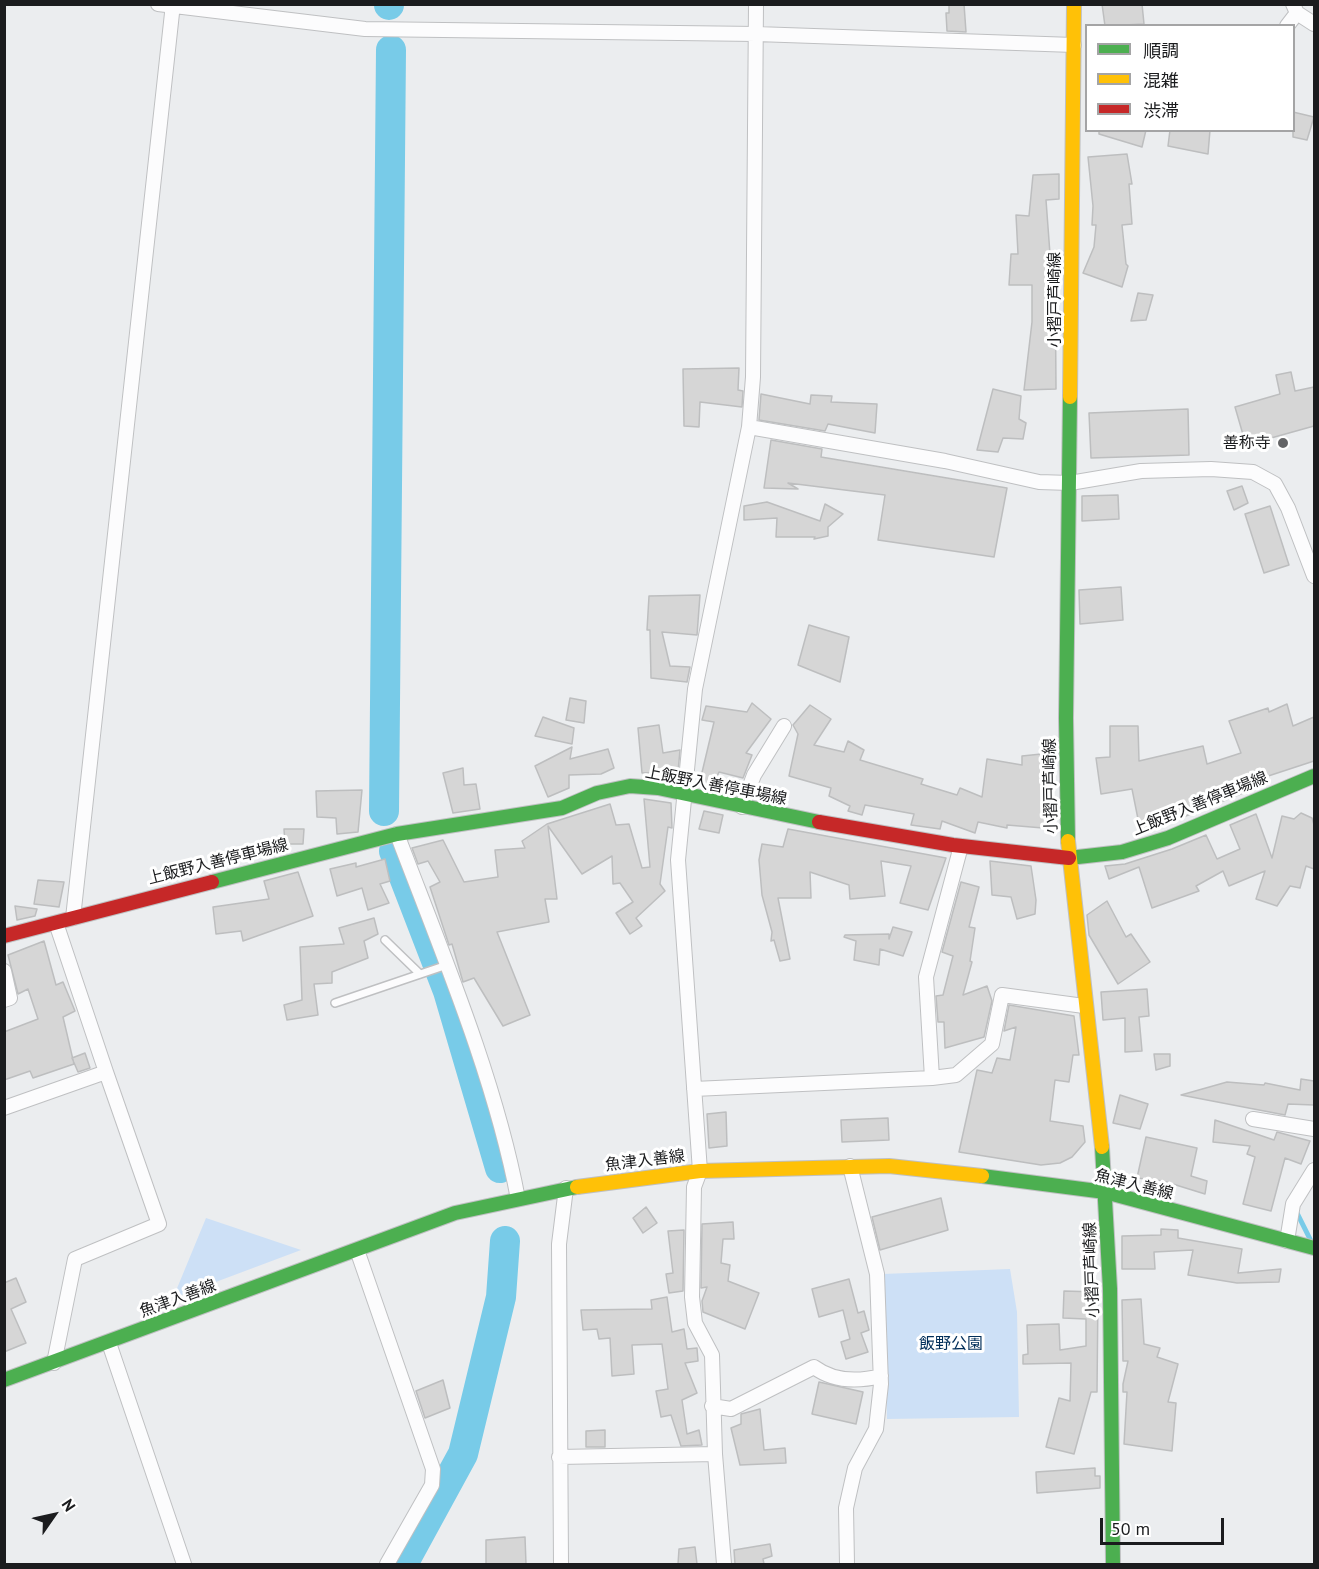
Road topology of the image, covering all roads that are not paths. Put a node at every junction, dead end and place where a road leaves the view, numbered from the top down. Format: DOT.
graph roads {
  1 [pos="158,4"];
  2 [pos="756,4"];
  3 [pos="1074,4"];
  4 [pos="173,5"];
  5 [pos="1295,9"];
  6 [pos="1288,24"];
  7 [pos="1314,24"];
  8 [pos="756,34"];
  9 [pos="1078,55"];
  10 [pos="749,427"];
  11 [pos="1070,483"];
  12 [pos="1314,576"];
  13 [pos="784,726"];
  14 [pos="1314,776"];
  15 [pos="683,794"];
  16 [pos="742,807"];
  17 [pos="397,834"];
  18 [pos="961,846"];
  19 [pos="1068,858"];
  20 [pos="73,918"];
  21 [pos="56,923"];
  22 [pos="4,936"];
  23 [pos="385,940"];
  24 [pos="447,965"];
  25 [pos="4,971"];
  26 [pos="420,974"];
  27 [pos="4,999"];
  28 [pos="335,1003"];
  29 [pos="1084,1006"];
  30 [pos="106,1072"];
  31 [pos="932,1078"];
  32 [pos="694,1089"];
  33 [pos="4,1108"];
  34 [pos="1253,1119"];
  35 [pos="1314,1129"];
  36 [pos="850,1166"];
  37 [pos="1314,1170"];
  38 [pos="699,1171"];
  39 [pos="566,1188"];
  40 [pos="1105,1192"];
  41 [pos="518,1199"];
  42 [pos="1287,1241"];
  43 [pos="1314,1248"];
  44 [pos="357,1250"];
  45 [pos="109,1342"];
  46 [pos="54,1363"];
  47 [pos="881,1376"];
  48 [pos="4,1380"];
  49 [pos="712,1406"];
  50 [pos="715,1454"];
  51 [pos="559,1457"];
  52 [pos="184,1564"];
  53 [pos="387,1564"];
  54 [pos="561,1564"];
  55 [pos="724,1564"];
  56 [pos="847,1564"];
  57 [pos="1113,1564"];
  1 -- 4 [label="street"];
  2 -- 8 [label="street"];
  3 -- 9 [label="main road, 小摺戸芦崎線"];
  4 -- 8 [label="street"];
  4 -- 20 [label="street"];
  5 -- 6 [label="street"];
  5 -- 7 [label="street"];
  8 -- 9 [label="street"];
  8 -- 10 [label="street"];
  9 -- 11 [label="main road, 小摺戸芦崎線"];
  10 -- 11 [label="street"];
  10 -- 15 [label="street"];
  11 -- 12 [label="street"];
  11 -- 19 [label="main road, 小摺戸芦崎線"];
  13 -- 16 [label="street"];
  14 -- 19 [label="main road, 上飯野入善停車場線"];
  15 -- 16 [label="main road, 上飯野入善停車場線"];
  15 -- 17 [label="main road, 上飯野入善停車場線"];
  15 -- 32 [label="street"];
  16 -- 18 [label="main road, 上飯野入善停車場線"];
  17 -- 20 [label="main road, 上飯野入善停車場線"];
  17 -- 24 [label="street"];
  18 -- 19 [label="main road, 上飯野入善停車場線"];
  18 -- 31 [label="street"];
  19 -- 29 [label="main road, 小摺戸芦崎線"];
  20 -- 21 [label="main road, 上飯野入善停車場線"];
  21 -- 22 [label="main road, 上飯野入善停車場線"];
  21 -- 30 [label="street"];
  23 -- 26 [label="lane"];
  24 -- 26 [label="lane"];
  24 -- 41 [label="street"];
  25 -- 27 [label="street"];
  26 -- 28 [label="lane"];
  29 -- 31 [label="street"];
  29 -- 40 [label="main road, 小摺戸芦崎線"];
  30 -- 33 [label="street"];
  30 -- 46 [label="street"];
  31 -- 32 [label="street"];
  32 -- 38 [label="street"];
  34 -- 35 [label="street"];
  36 -- 38 [label="main road, 魚津入善線"];
  36 -- 40 [label="main road, 魚津入善線"];
  36 -- 47 [label="street"];
  37 -- 42 [label="street"];
  38 -- 39 [label="main road, 魚津入善線"];
  38 -- 49 [label="street"];
  39 -- 41 [label="main road, 魚津入善線"];
  39 -- 51 [label="street"];
  40 -- 42 [label="main road, 魚津入善線"];
  40 -- 57 [label="main road, 小摺戸芦崎線"];
  41 -- 44 [label="main road, 魚津入善線"];
  42 -- 43 [label="main road, 魚津入善線"];
  44 -- 45 [label="main road, 魚津入善線"];
  44 -- 53 [label="street"];
  45 -- 46 [label="main road, 魚津入善線"];
  45 -- 52 [label="street"];
  46 -- 48 [label="main road, 魚津入善線"];
  47 -- 49 [label="street"];
  47 -- 56 [label="street"];
  49 -- 50 [label="street"];
  50 -- 51 [label="street"];
  50 -- 55 [label="street"];
  51 -- 54 [label="street"];
}
